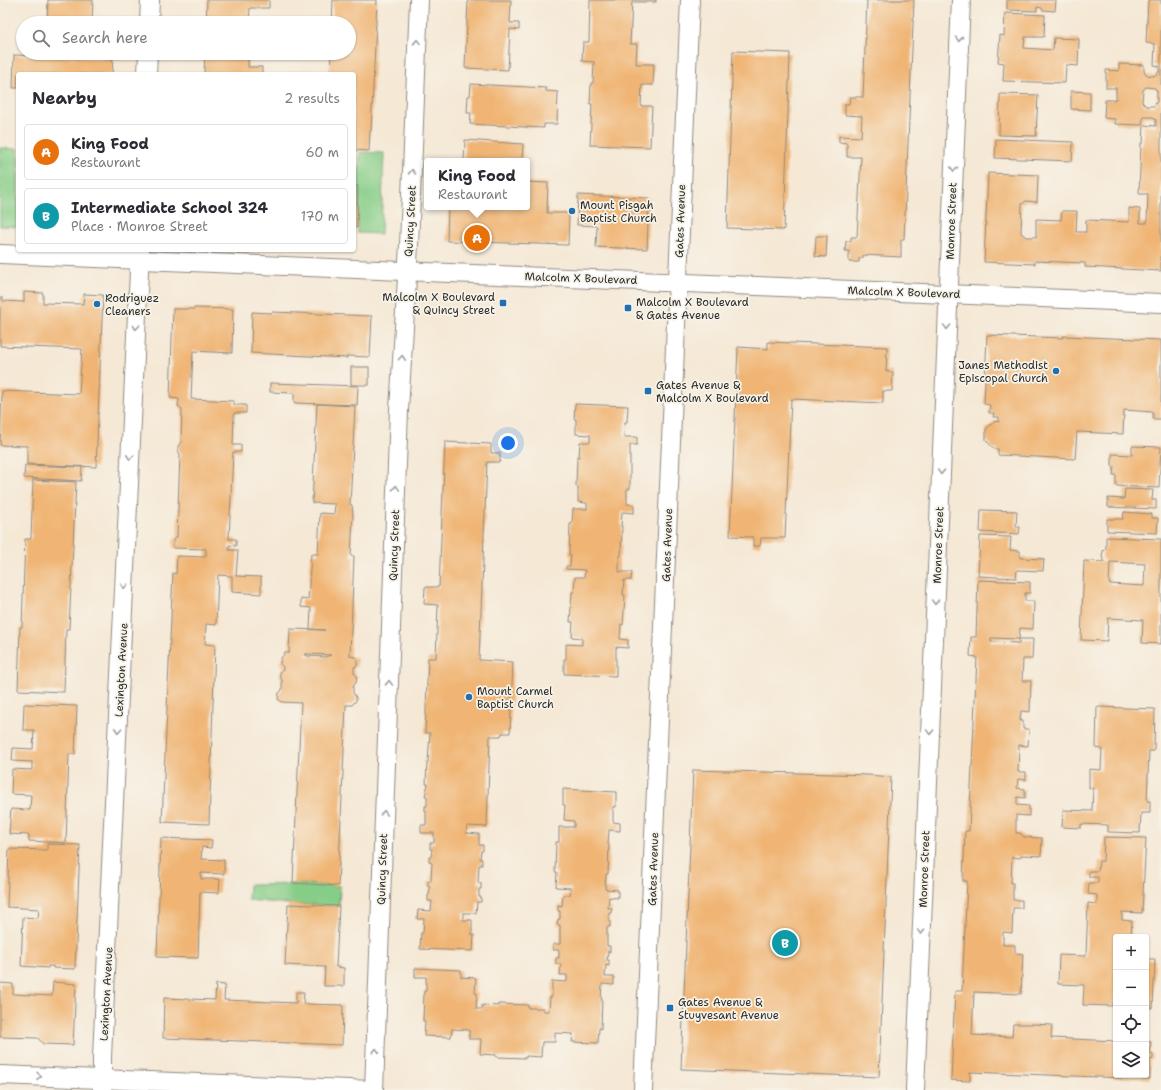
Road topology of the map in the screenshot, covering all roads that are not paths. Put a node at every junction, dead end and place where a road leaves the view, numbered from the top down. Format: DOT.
graph roads {
  1 [pos="150,0"];
  2 [pos="419,0"];
  3 [pos="690,0"];
  4 [pos="961,0"];
  5 [pos="149,16"];
  6 [pos="148,60"];
  7 [pos="147,72"];
  8 [pos="0,254"];
  9 [pos="139,255"];
  10 [pos="407,271"];
  11 [pos="678,282"];
  12 [pos="948,294"];
  13 [pos="1161,303"];
  14 [pos="0,1075"];
  15 [pos="102,1084"];
  16 [pos="374,1090"];
  17 [pos="643,1090"];
  18 [pos="915,1090"];
  1 -- 5 [label="street"];
  10 -- 2 [label="street, Quincy Street, one-way"];
  3 -- 11 [label="street, Gates Avenue"];
  4 -- 12 [label="street, Monroe Street, one-way"];
  6 -- 7 [label="street"];
  8 -- 9 [label="street, Malcolm X Boulevard"];
  9 -- 10 [label="street, Malcolm X Boulevard"];
  9 -- 15 [label="street, Lexington Avenue, one-way"];
  10 -- 11 [label="street, Malcolm X Boulevard"];
  16 -- 10 [label="street, Quincy Street, one-way"];
  11 -- 12 [label="street, Malcolm X Boulevard"];
  11 -- 17 [label="street, Gates Avenue"];
  12 -- 13 [label="street, Malcolm X Boulevard"];
  12 -- 18 [label="street, Monroe Street, one-way"];
  14 -- 15 [label="street, one-way"];
  15 -- 16 [label="street"];
}
